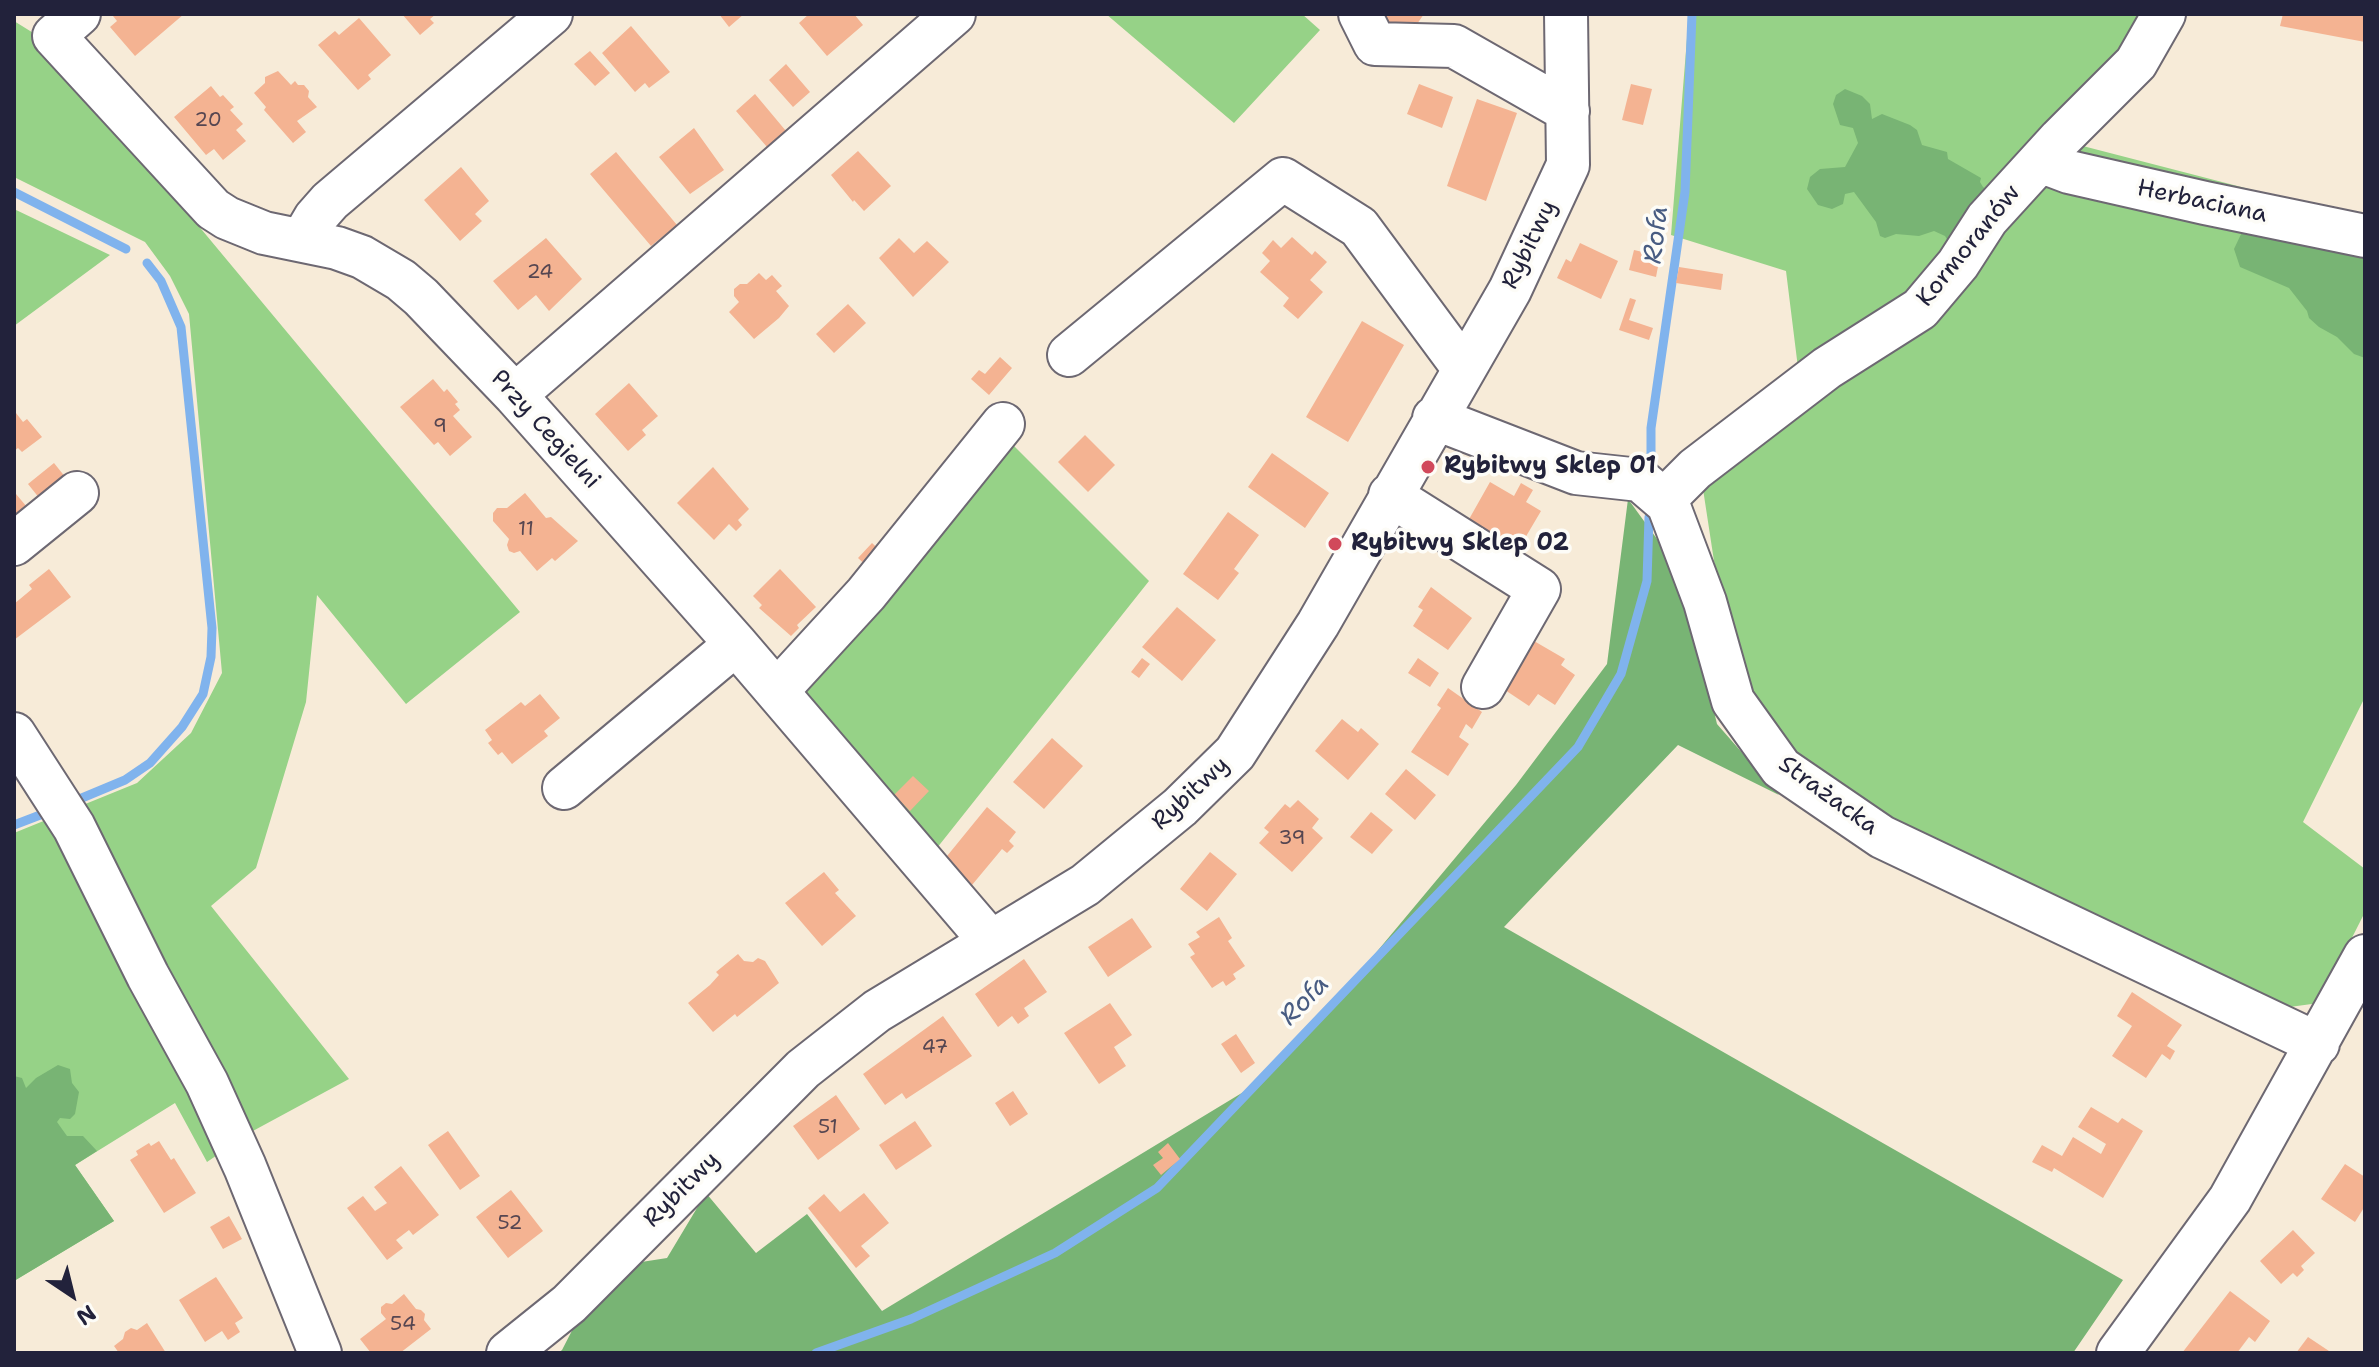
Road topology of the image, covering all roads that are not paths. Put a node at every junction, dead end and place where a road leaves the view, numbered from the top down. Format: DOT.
graph roads {
  1 [pos="79,14"];
  2 [pos="551,14"];
  3 [pos="954,14"];
  4 [pos="1360,14"];
  5 [pos="1566,14"];
  6 [pos="2164,14"];
  7 [pos="1568,111"];
  8 [pos="2040,161"];
  9 [pos="2365,236"];
  10 [pos="302,240"];
  11 [pos="1069,355"];
  12 [pos="1464,369"];
  13 [pos="515,395"];
  14 [pos="1434,418"];
  15 [pos="1003,424"];
  16 [pos="77,493"];
  17 [pos="1390,495"];
  18 [pos="1664,500"];
  19 [pos="14,544"];
  20 [pos="736,644"];
  21 [pos="1483,687"];
  22 [pos="777,691"];
  23 [pos="14,734"];
  24 [pos="564,788"];
  25 [pos="991,942"];
  26 [pos="2365,956"];
  27 [pos="2318,1044"];
  28 [pos="320,1353"];
  29 [pos="508,1353"];
  30 [pos="2118,1353"];
  1 -- 10 [label="street, Przy Cegielni"];
  2 -- 10 [label="street"];
  3 -- 13 [label="street"];
  4 -- 7 [label="street"];
  5 -- 7 [label="street, Rybitwy"];
  6 -- 8 [label="street, Kormoranów"];
  7 -- 12 [label="street, Rybitwy"];
  8 -- 9 [label="street, Herbaciana"];
  8 -- 18 [label="street, Kormoranów"];
  10 -- 13 [label="street, Przy Cegielni"];
  11 -- 12 [label="street"];
  12 -- 14 [label="street, Rybitwy"];
  13 -- 20 [label="street, Przy Cegielni"];
  14 -- 17 [label="street, Rybitwy"];
  14 -- 18 [label="street"];
  15 -- 22 [label="street"];
  16 -- 19 [label="street"];
  17 -- 21 [label="street"];
  17 -- 25 [label="street, Rybitwy"];
  18 -- 27 [label="street, Strażacka"];
  20 -- 22 [label="street, Przy Cegielni"];
  20 -- 24 [label="street"];
  22 -- 25 [label="street, Przy Cegielni"];
  23 -- 28 [label="street"];
  25 -- 29 [label="street, Rybitwy"];
  26 -- 27 [label="street"];
  27 -- 30 [label="street"];
}
